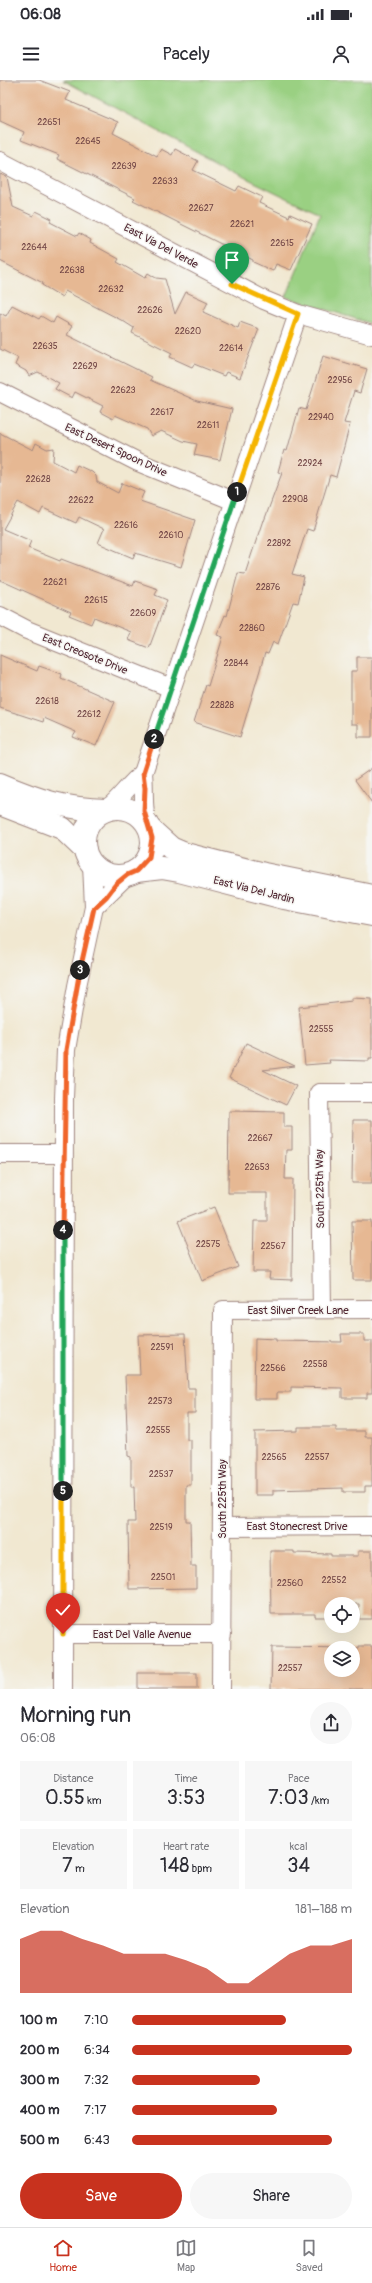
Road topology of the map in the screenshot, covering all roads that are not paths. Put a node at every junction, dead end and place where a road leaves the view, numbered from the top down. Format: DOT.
graph roads {
  1 [pos="0,161"];
  2 [pos="298,314"];
  3 [pos="372,335"];
  4 [pos="0,392"];
  5 [pos="234,501"];
  6 [pos="0,616"];
  7 [pos="171,688"];
  8 [pos="143,773"];
  9 [pos="0,784"];
  10 [pos="0,804"];
  11 [pos="106,810"];
  12 [pos="148,827"];
  13 [pos="88,857"];
  14 [pos="131,873"];
  15 [pos="372,896"];
  16 [pos="94,908"];
  17 [pos="372,915"];
  18 [pos="372,1093"];
  19 [pos="0,1154"];
  20 [pos="63,1154"];
  21 [pos="322,1309"];
  22 [pos="372,1309"];
  23 [pos="223,1310"];
  24 [pos="372,1526"];
  25 [pos="222,1527"];
  26 [pos="63,1634"];
  27 [pos="222,1634"];
  28 [pos="63,1689"];
  29 [pos="221,1689"];
  1 -- 2 [label="street, East Via Del Verde"];
  2 -- 3 [label="street, East Via Del Verde"];
  2 -- 5 [label="street"];
  4 -- 5 [label="street, East Desert Spoon Drive"];
  5 -- 7 [label="street"];
  6 -- 7 [label="street, East Creosote Drive"];
  7 -- 8 [label="street"];
  8 -- 11 [label="street"];
  8 -- 12 [label="street"];
  9 -- 11 [label="street"];
  10 -- 13 [label="street"];
  11 -- 12 [label="street"];
  11 -- 13 [label="street"];
  12 -- 14 [label="street"];
  12 -- 15 [label="street, East Via Del Jardin"];
  13 -- 14 [label="street"];
  13 -- 16 [label="street"];
  14 -- 16 [label="street"];
  14 -- 17 [label="street, East Via Del Jardin"];
  16 -- 20 [label="street"];
  18 -- 21 [label="street, South 225th Way"];
  19 -- 20 [label="street"];
  20 -- 26 [label="street"];
  21 -- 22 [label="street, East Silver Creek Lane"];
  21 -- 23 [label="street, East Silver Creek Lane"];
  23 -- 25 [label="street, South 225th Way"];
  24 -- 25 [label="street, East Stonecrest Drive"];
  25 -- 27 [label="street, South 225th Way"];
  26 -- 27 [label="street, East Del Valle Avenue"];
  26 -- 28 [label="street"];
  27 -- 29 [label="street, South 225th Way"];
}
